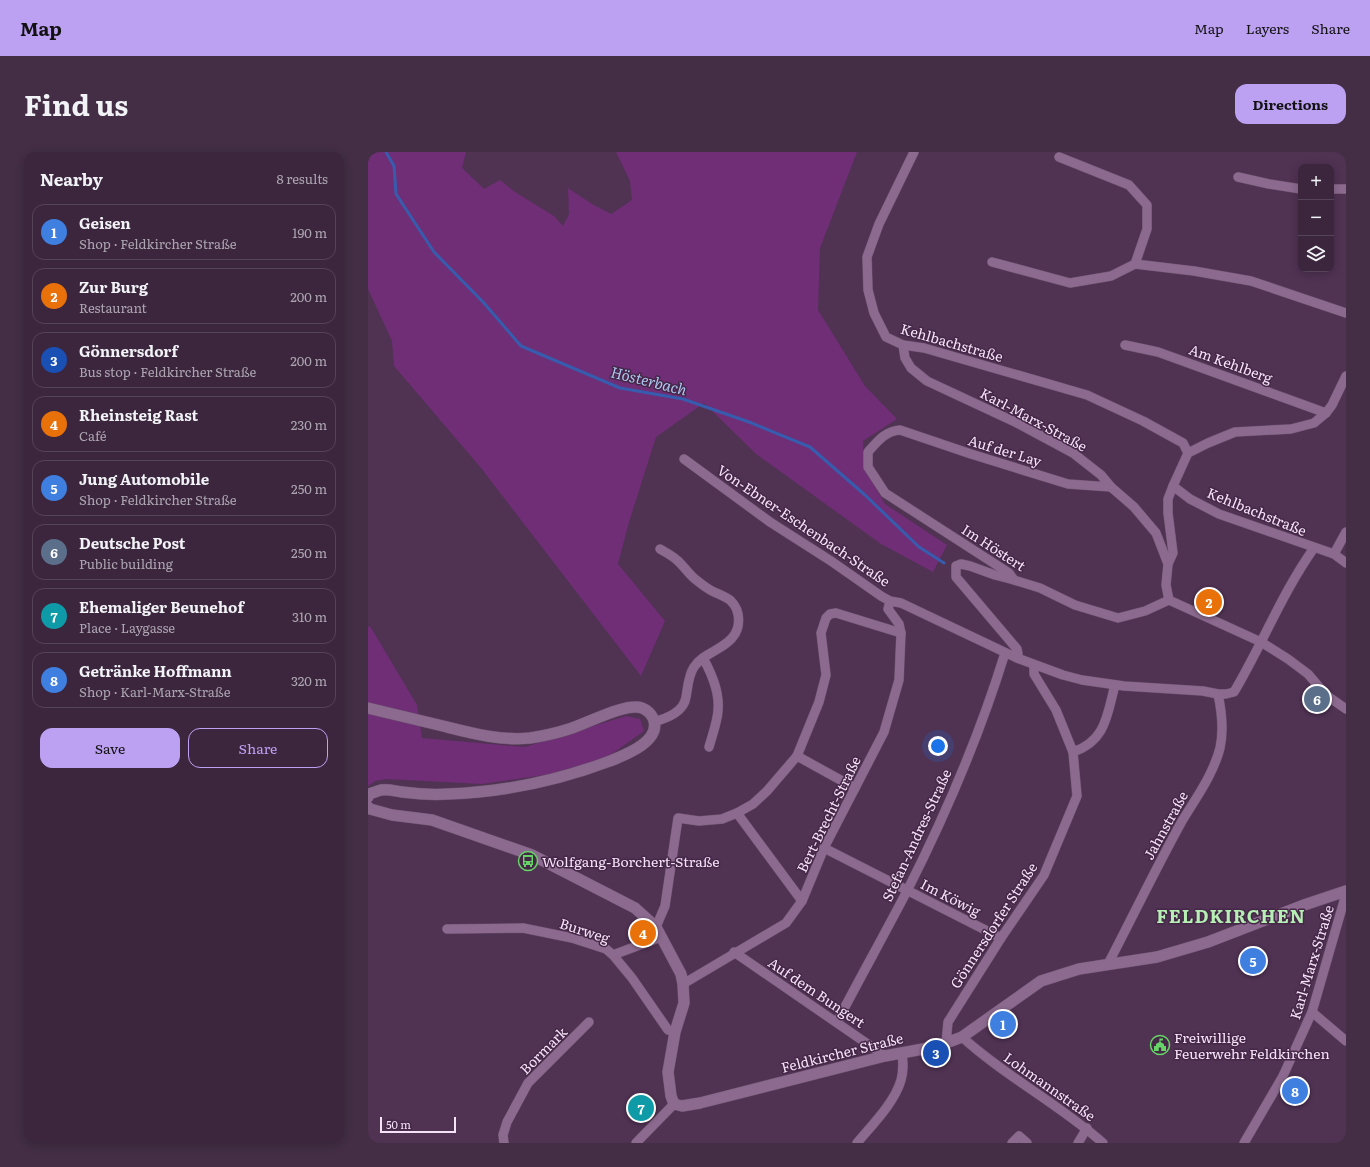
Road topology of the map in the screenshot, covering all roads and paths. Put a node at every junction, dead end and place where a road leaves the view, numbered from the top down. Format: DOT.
graph roads {
  1 [pos="914,152"];
  2 [pos="1059,157"];
  3 [pos="1238,177"];
  4 [pos="1298,189"];
  5 [pos="1334,189"];
  6 [pos="1346,189"];
  7 [pos="992,262"];
  8 [pos="1135,264"];
  9 [pos="1346,312"];
  10 [pos="903,345"];
  11 [pos="1125,345"];
  12 [pos="1346,376"];
  13 [pos="1326,413"];
  14 [pos="893,431"];
  15 [pos="1188,453"];
  16 [pos="684,459"];
  17 [pos="1173,486"];
  18 [pos="1112,487"];
  19 [pos="1346,532"];
  20 [pos="660,548"];
  21 [pos="1314,548"];
  22 [pos="1334,554"];
  23 [pos="1346,563"];
  24 [pos="1168,564"];
  25 [pos="1014,580"];
  26 [pos="1169,600"];
  27 [pos="890,601"];
  28 [pos="901,633"];
  29 [pos="1261,642"];
  30 [pos="1005,653"];
  31 [pos="703,658"];
  32 [pos="1017,658"];
  33 [pos="1034,665"];
  34 [pos="1115,685"];
  35 [pos="1218,694"];
  36 [pos="368,708"];
  37 [pos="1346,709"];
  38 [pos="654,722"];
  39 [pos="709,747"];
  40 [pos="1073,752"];
  41 [pos="796,756"];
  42 [pos="855,788"];
  43 [pos="368,798"];
  44 [pos="368,807"];
  45 [pos="737,813"];
  46 [pos="824,848"];
  47 [pos="907,890"];
  48 [pos="1346,893"];
  49 [pos="802,901"];
  50 [pos="656,926"];
  51 [pos="447,929"];
  52 [pos="661,937"];
  53 [pos="1002,938"];
  54 [pos="734,952"];
  55 [pos="613,954"];
  56 [pos="1108,964"];
  57 [pos="684,984"];
  58 [pos="1312,1012"];
  59 [pos="589,1022"];
  60 [pos="837,1022"];
  61 [pos="675,1032"];
  62 [pos="962,1037"];
  63 [pos="1346,1041"];
  64 [pos="946,1044"];
  65 [pos="902,1052"];
  66 [pos="885,1056"];
  67 [pos="674,1104"];
  68 [pos="1087,1128"];
  69 [pos="504,1143"];
  70 [pos="636,1143"];
  71 [pos="857,1143"];
  72 [pos="1012,1143"];
  73 [pos="1027,1143"];
  74 [pos="1078,1143"];
  75 [pos="1103,1143"];
  76 [pos="1244,1143"];
  1 -- 10 [label="street, Kehlbachstraße"];
  2 -- 8 [label="street"];
  3 -- 4 [label="street"];
  5 -- 6 [label="street"];
  7 -- 8 [label="street"];
  8 -- 9 [label="street"];
  10 -- 15 [label="street, Kehlbachstraße"];
  10 -- 18 [label="street, Karl-Marx-Straße"];
  11 -- 13 [label="street, Am Kehlberg"];
  12 -- 13 [label="street"];
  13 -- 15 [label="street"];
  14 -- 18 [label="street, Auf der Lay"];
  14 -- 25 [label="street, Im Höstert"];
  15 -- 17 [label="street"];
  16 -- 27 [label="street, Von-Ebner-Eschenbach-Straße"];
  17 -- 21 [label="street, Kehlbachstraße"];
  17 -- 24 [label="street"];
  18 -- 24 [label="street, Karl-Marx-Straße"];
  19 -- 22 [label="street"];
  20 -- 31 [label="street"];
  21 -- 22 [label="street, Kehlbachstraße"];
  21 -- 29 [label="street, Von-Ebner-Eschenbach-Straße"];
  22 -- 23 [label="street"];
  24 -- 26 [label="street, Karl-Marx-Straße"];
  25 -- 26 [label="street, Im Höstert"];
  25 -- 32 [label="street"];
  26 -- 29 [label="street"];
  27 -- 28 [label="street, Bert-Brecht-Straße"];
  27 -- 30 [label="street, Von-Ebner-Eschenbach-Straße"];
  28 -- 41 [label="street"];
  28 -- 42 [label="street, Bert-Brecht-Straße"];
  29 -- 35 [label="street, Von-Ebner-Eschenbach-Straße"];
  29 -- 37 [label="street"];
  30 -- 32 [label="street, Von-Ebner-Eschenbach-Straße"];
  30 -- 47 [label="street, Stefan-Andres-Straße"];
  31 -- 38 [label="street"];
  31 -- 39 [label="street"];
  32 -- 33 [label="street, Von-Ebner-Eschenbach-Straße"];
  33 -- 34 [label="street, Von-Ebner-Eschenbach-Straße"];
  33 -- 40 [label="street, Gönnersdorfer Straße"];
  34 -- 35 [label="street, Von-Ebner-Eschenbach-Straße"];
  34 -- 40 [label="street"];
  35 -- 56 [label="street, Jahnstraße"];
  36 -- 38 [label="street"];
  38 -- 43 [label="street"];
  40 -- 53 [label="street, Gönnersdorfer Straße"];
  41 -- 42 [label="street"];
  41 -- 45 [label="street"];
  42 -- 46 [label="street, Bert-Brecht-Straße"];
  44 -- 50 [label="street"];
  45 -- 49 [label="street"];
  45 -- 50 [label="street"];
  46 -- 47 [label="street, Im Köwig"];
  46 -- 49 [label="street, Bert-Brecht-Straße"];
  47 -- 53 [label="street, Im Köwig"];
  47 -- 60 [label="street, Stefan-Andres-Straße"];
  48 -- 56 [label="street, Feldkircher Straße"];
  48 -- 58 [label="street, Karl-Marx-Straße"];
  49 -- 54 [label="street, Bert-Brecht-Straße"];
  50 -- 52 [label="street"];
  51 -- 55 [label="street, Burweg"];
  52 -- 55 [label="street"];
  52 -- 57 [label="street"];
  53 -- 64 [label="street, Gönnersdorfer Straße"];
  54 -- 57 [label="street, Bert-Brecht-Straße"];
  54 -- 60 [label="street, Auf dem Bungert"];
  55 -- 61 [label="street, Burweg"];
  56 -- 62 [label="street, Feldkircher Straße"];
  57 -- 61 [label="street"];
  58 -- 63 [label="street"];
  58 -- 76 [label="street, Karl-Marx-Straße"];
  59 -- 69 [label="street, Bormark"];
  60 -- 66 [label="street, Auf dem Bungert"];
  61 -- 67 [label="street"];
  62 -- 64 [label="street, Feldkircher Straße"];
  62 -- 68 [label="street, Lohmannstraße"];
  64 -- 65 [label="street, Feldkircher Straße"];
  65 -- 66 [label="street, Feldkircher Straße"];
  65 -- 71 [label="street"];
  66 -- 67 [label="street, Feldkircher Straße"];
  67 -- 70 [label="street"];
  68 -- 74 [label="street"];
  68 -- 75 [label="street, Lohmannstraße"];
  72 -- 73 [label="street"];
}
